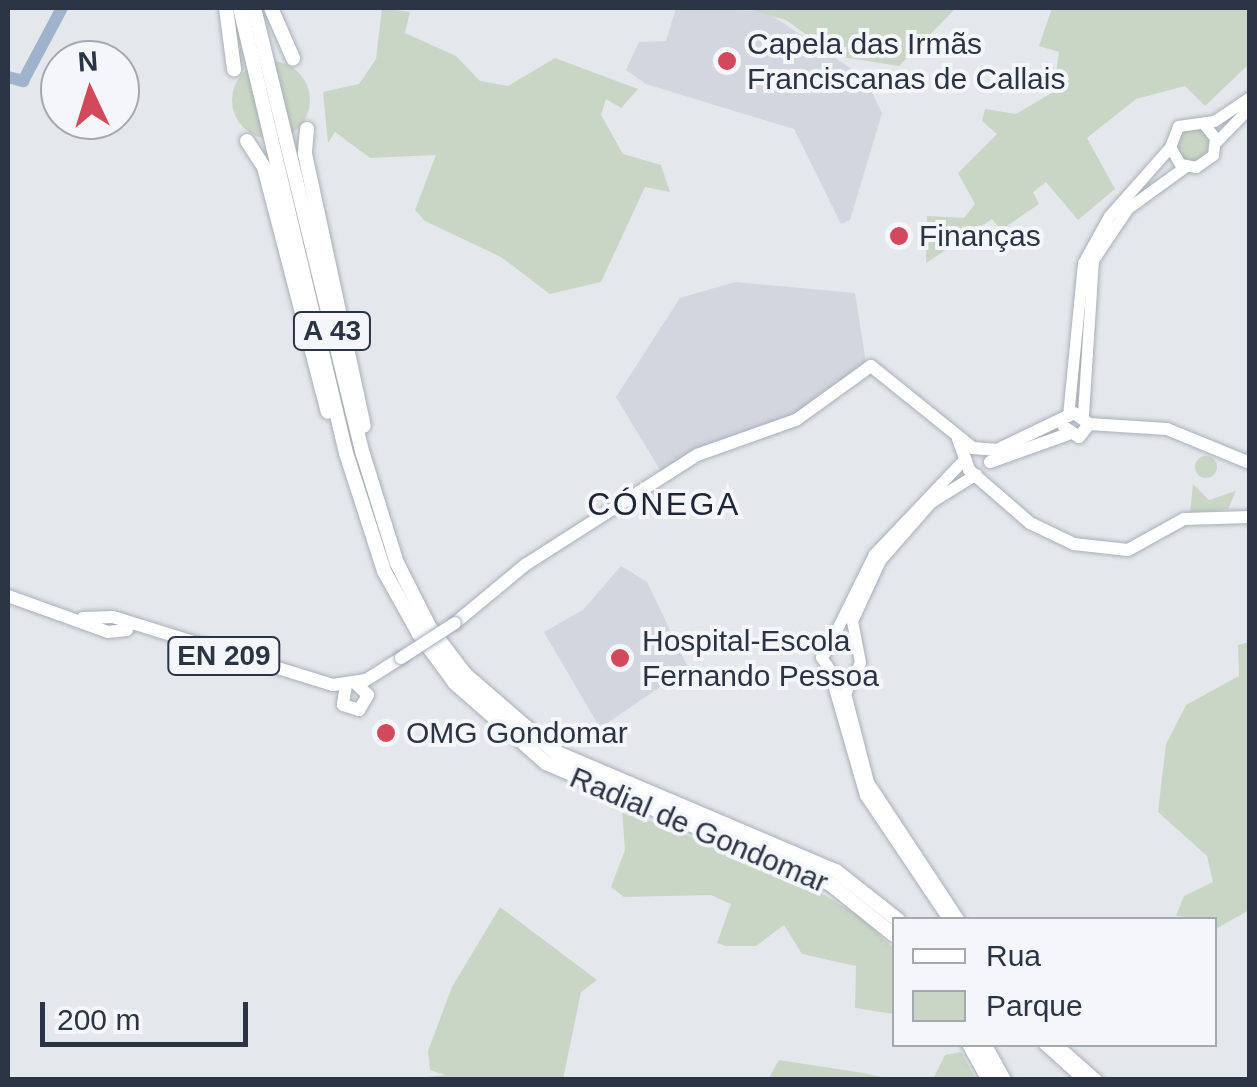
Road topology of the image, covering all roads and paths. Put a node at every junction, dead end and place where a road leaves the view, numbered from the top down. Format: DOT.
graph roads {
  1 [pos="226,8"];
  2 [pos="240,8"];
  3 [pos="254,8"];
  4 [pos="271,9"];
  5 [pos="293,58"];
  6 [pos="234,70"];
  7 [pos="1250,96"];
  8 [pos="1250,108"];
  9 [pos="1203,123"];
  10 [pos="307,129"];
  11 [pos="247,140"];
  12 [pos="1216,145"];
  13 [pos="1170,147"];
  14 [pos="283,160"];
  15 [pos="1186,166"];
  16 [pos="1075,422"];
  17 [pos="958,438"];
  18 [pos="346,453"];
  19 [pos="985,457"];
  20 [pos="965,458"];
  21 [pos="1250,463"];
  22 [pos="976,474"];
  23 [pos="992,482"];
  24 [pos="378,502"];
  25 [pos="1250,518"];
  26 [pos="8,596"];
  27 [pos="831,641"];
  28 [pos="855,645"];
  29 [pos="853,673"];
  30 [pos="830,674"];
  31 [pos="550,757"];
  32 [pos="607,788"];
  33 [pos="894,917"];
  34 [pos="947,917"];
  35 [pos="957,917"];
  36 [pos="892,933"];
  37 [pos="972,1047"];
  38 [pos="986,1047"];
  39 [pos="1047,1047"];
  40 [pos="1059,1047"];
  41 [pos="989,1080"];
  42 [pos="1004,1080"];
  43 [pos="1084,1080"];
  44 [pos="1097,1080"];
  1 -- 6 [label="highway"];
  2 -- 14 [label="highway, Radial de Gondomar / A 43"];
  3 -- 14 [label="highway, Radial de Gondomar / A 43"];
  4 -- 5 [label="highway"];
  7 -- 9 [label="main road"];
  8 -- 12 [label="main road"];
  9 -- 12 [label="main road"];
  9 -- 13 [label="main road"];
  10 -- 24 [label="highway, A 43"];
  11 -- 18 [label="highway, A 43"];
  12 -- 15 [label="main road"];
  13 -- 15 [label="main road"];
  13 -- 16 [label="main road"];
  14 -- 18 [label="highway, Radial de Gondomar / A 43"];
  14 -- 24 [label="highway, Radial de Gondomar / A 43"];
  15 -- 16 [label="main road"];
  16 -- 19 [label="main road"];
  16 -- 21 [label="main road"];
  17 -- 19 [label="main road"];
  17 -- 20 [label="main road"];
  17 -- 26 [label="main road, EN 209, bridge"];
  18 -- 31 [label="highway, Radial de Gondomar / A 43"];
  19 -- 20 [label="main road"];
  19 -- 22 [label="main road"];
  19 -- 23 [label="main road"];
  20 -- 22 [label="main road"];
  20 -- 27 [label="main road"];
  22 -- 23 [label="main road"];
  22 -- 28 [label="main road"];
  23 -- 25 [label="main road"];
  24 -- 31 [label="highway, Radial de Gondomar / A 43"];
  27 -- 28 [label="main road"];
  27 -- 30 [label="main road"];
  28 -- 29 [label="main road"];
  29 -- 30 [label="main road"];
  29 -- 35 [label="main road"];
  30 -- 34 [label="main road"];
  31 -- 32 [label="highway, Radial de Gondomar / A 43"];
  32 -- 33 [label="highway, Radial de Gondomar / A 43"];
  32 -- 36 [label="highway, Radial de Gondomar / A 43"];
  37 -- 41 [label="highway"];
  38 -- 42 [label="highway"];
  39 -- 43 [label="main road"];
  40 -- 44 [label="main road"];
}
